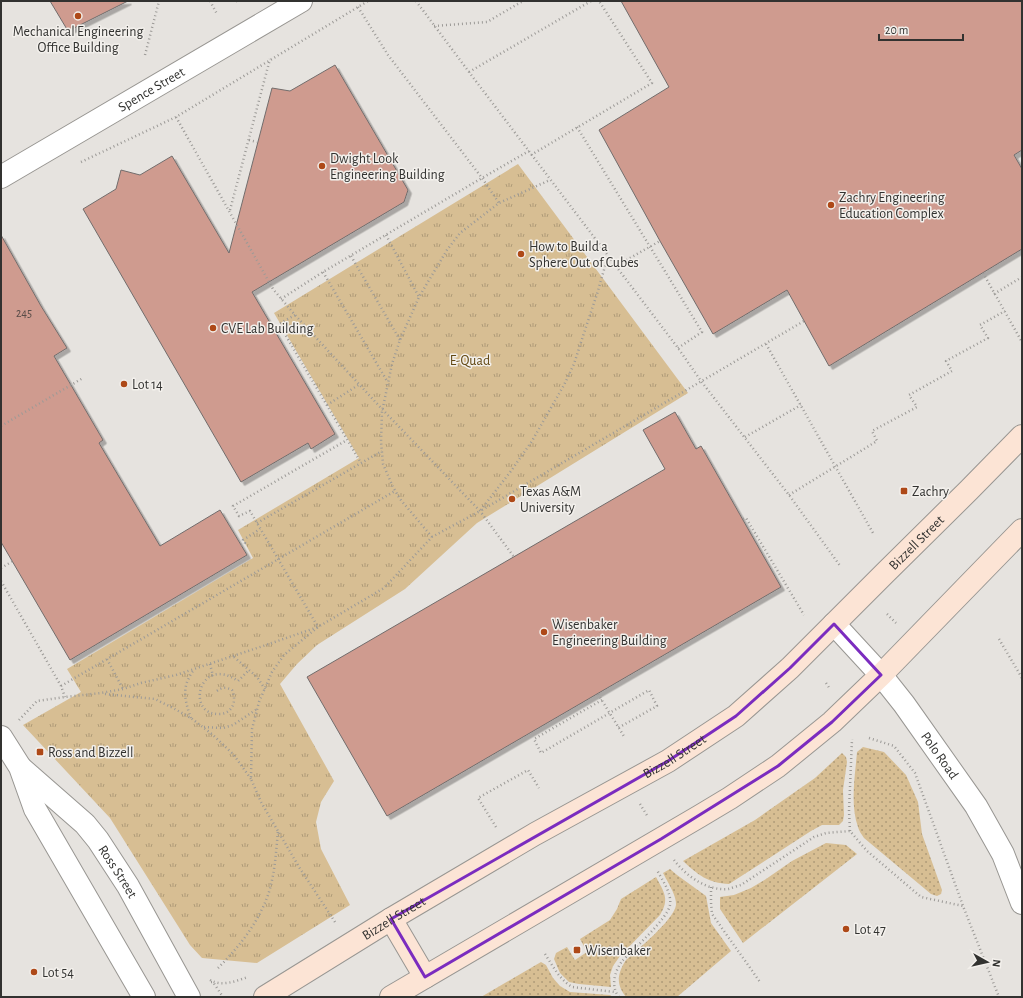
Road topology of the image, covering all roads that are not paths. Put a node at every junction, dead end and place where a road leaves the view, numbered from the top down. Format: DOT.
graph roads {
  1 [pos="301,1"];
  2 [pos="1,176"];
  3 [pos="1022,436"];
  4 [pos="1022,530"];
  5 [pos="834,624"];
  6 [pos="881,675"];
  7 [pos="8,730"];
  8 [pos="20,767"];
  9 [pos="1022,903"];
  10 [pos="391,918"];
  11 [pos="425,977"];
  12 [pos="144,997"];
  13 [pos="189,997"];
  14 [pos="265,997"];
  15 [pos="391,997"];
  1 -- 2 [label="street, Spence Street"];
  3 -- 5 [label="street, Bizzell Street"];
  4 -- 6 [label="street"];
  5 -- 6 [label="street, Polo Road"];
  5 -- 10 [label="street, Bizzell Street"];
  6 -- 9 [label="street, Polo Road"];
  6 -- 11 [label="street"];
  7 -- 8 [label="street, Ross Street"];
  8 -- 12 [label="street, Ross Street"];
  8 -- 13 [label="street, Ross Street"];
  10 -- 11 [label="street"];
  10 -- 14 [label="street, Bizzell Street"];
  11 -- 15 [label="street"];
}
